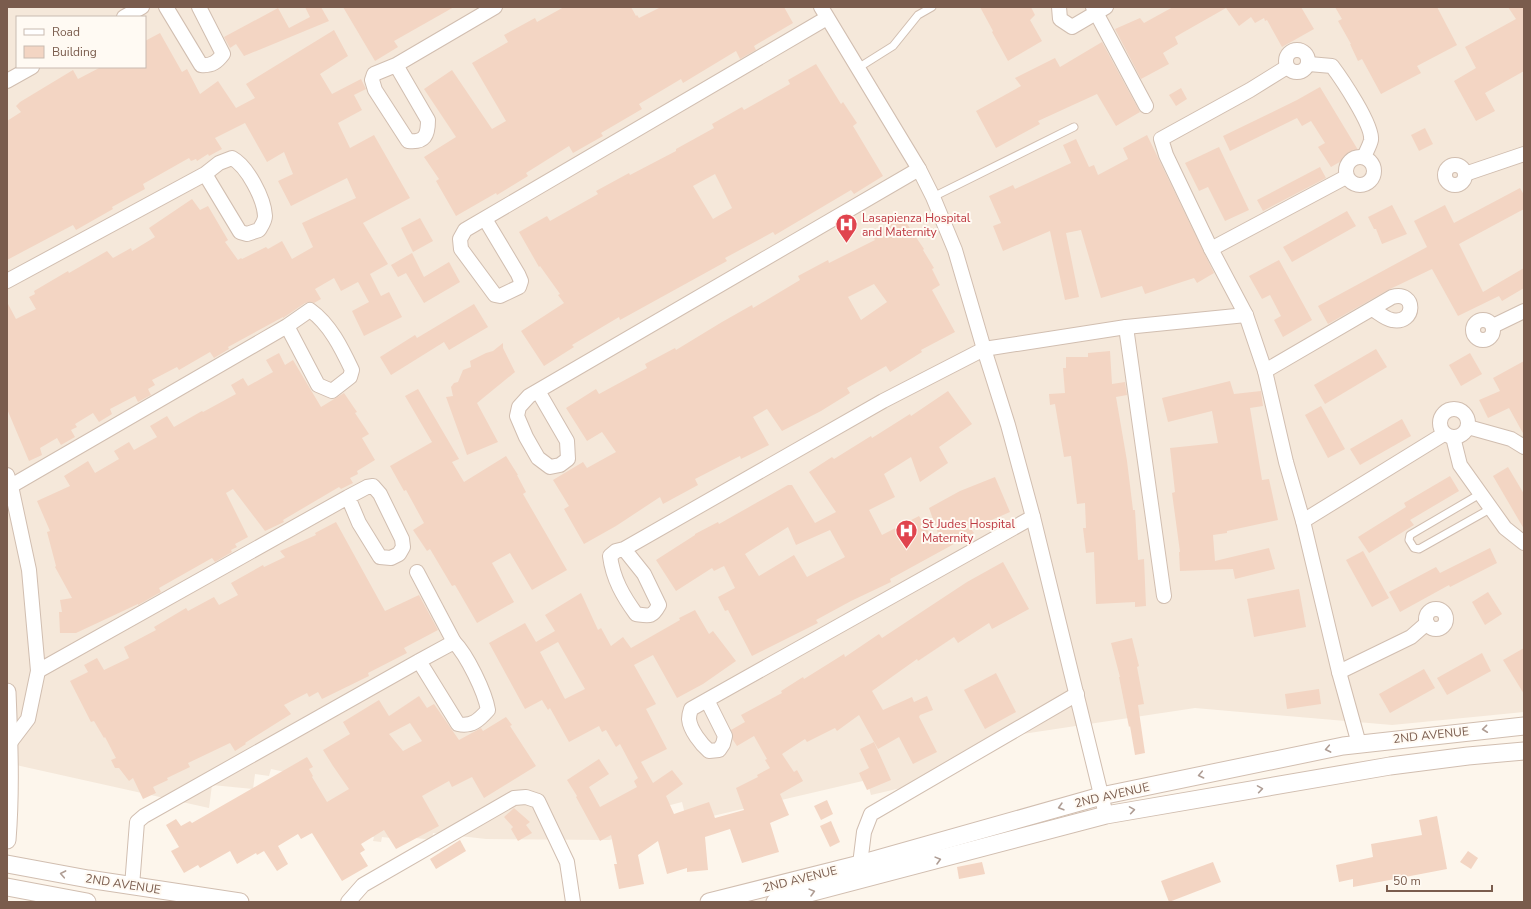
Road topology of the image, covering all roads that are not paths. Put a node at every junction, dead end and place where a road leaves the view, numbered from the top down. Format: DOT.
graph roads {
  1 [pos="142,7"];
  2 [pos="166,7"];
  3 [pos="199,7"];
  4 [pos="495,7"];
  5 [pos="932,7"];
  6 [pos="1058,7"];
  7 [pos="1098,9"];
  8 [pos="824,12"];
  9 [pos="126,16"];
  10 [pos="1309,64"];
  11 [pos="396,65"];
  12 [pos="1287,66"];
  13 [pos="30,68"];
  14 [pos="858,68"];
  15 [pos="7,81"];
  16 [pos="1146,106"];
  17 [pos="1074,127"];
  18 [pos="1524,154"];
  19 [pos="1364,157"];
  20 [pos="919,169"];
  21 [pos="205,174"];
  22 [pos="1465,174"];
  23 [pos="1346,178"];
  24 [pos="933,197"];
  25 [pos="485,219"];
  26 [pos="1211,249"];
  27 [pos="7,281"];
  28 [pos="1372,309"];
  29 [pos="1524,311"];
  30 [pos="1246,315"];
  31 [pos="287,326"];
  32 [pos="1493,326"];
  33 [pos="1126,327"];
  34 [pos="984,350"];
  35 [pos="1265,371"];
  36 [pos="538,391"];
  37 [pos="1468,427"];
  38 [pos="1449,436"];
  39 [pos="1524,447"];
  40 [pos="9,480"];
  41 [pos="1480,494"];
  42 [pos="348,497"];
  43 [pos="1490,509"];
  44 [pos="1033,516"];
  45 [pos="1303,521"];
  46 [pos="1524,543"];
  47 [pos="624,549"];
  48 [pos="417,572"];
  49 [pos="1164,596"];
  50 [pos="1427,623"];
  51 [pos="454,642"];
  52 [pos="419,661"];
  53 [pos="38,671"];
  54 [pos="1339,672"];
  55 [pos="7,692"];
  56 [pos="1078,694"];
  57 [pos="707,700"];
  58 [pos="1524,726"];
  59 [pos="9,744"];
  60 [pos="1359,744"];
  61 [pos="1524,751"];
  62 [pos="1101,796"];
  63 [pos="1106,814"];
  64 [pos="7,840"];
  65 [pos="7,864"];
  66 [pos="860,864"];
  67 [pos="132,886"];
  68 [pos="7,887"];
  69 [pos="87,902"];
  70 [pos="240,902"];
  71 [pos="348,902"];
  72 [pos="573,902"];
  73 [pos="709,902"];
  74 [pos="774,902"];
  1 -- 9 [label="street"];
  2 -- 3 [label="street"];
  4 -- 11 [label="street"];
  5 -- 14 [label="lane"];
  6 -- 7 [label="street"];
  7 -- 16 [label="street"];
  8 -- 14 [label="street"];
  8 -- 25 [label="street"];
  10 -- 12 [label="street"];
  10 -- 12 [label="street"];
  10 -- 19 [label="street"];
  11 -- 11 [label="street"];
  12 -- 26 [label="street"];
  13 -- 15 [label="street"];
  14 -- 20 [label="street"];
  17 -- 24 [label="lane"];
  18 -- 22 [label="street"];
  19 -- 23 [label="street"];
  19 -- 23 [label="street"];
  20 -- 24 [label="street"];
  20 -- 36 [label="street"];
  21 -- 21 [label="street"];
  21 -- 27 [label="street"];
  23 -- 26 [label="street"];
  24 -- 34 [label="street"];
  25 -- 25 [label="street"];
  26 -- 30 [label="street"];
  28 -- 35 [label="street"];
  29 -- 32 [label="street"];
  30 -- 33 [label="street"];
  30 -- 35 [label="street"];
  31 -- 31 [label="street"];
  31 -- 40 [label="street"];
  33 -- 34 [label="street"];
  33 -- 49 [label="street"];
  34 -- 44 [label="street"];
  34 -- 47 [label="street"];
  35 -- 45 [label="street"];
  36 -- 36 [label="street"];
  37 -- 38 [label="street"];
  37 -- 38 [label="street"];
  37 -- 39 [label="street"];
  38 -- 41 [label="street"];
  38 -- 45 [label="street"];
  40 -- 53 [label="street"];
  41 -- 43 [label="street"];
  41 -- 43 [label="lane"];
  42 -- 42 [label="street"];
  42 -- 53 [label="street"];
  43 -- 46 [label="street"];
  44 -- 56 [label="street"];
  44 -- 57 [label="street"];
  45 -- 54 [label="street"];
  48 -- 51 [label="street"];
  50 -- 54 [label="street"];
  51 -- 52 [label="street"];
  51 -- 52 [label="street"];
  52 -- 67 [label="street"];
  53 -- 59 [label="street"];
  54 -- 60 [label="street"];
  55 -- 59 [label="street"];
  56 -- 62 [label="street"];
  56 -- 66 [label="street"];
  58 -- 60 [label="street, 2ND AVENUE, one-way"];
  59 -- 64 [label="street"];
  60 -- 62 [label="street, 2ND AVENUE, one-way"];
  63 -- 61 [label="street, 2ND AVENUE, one-way"];
  62 -- 63 [label="street"];
  62 -- 66 [label="street, 2ND AVENUE, one-way"];
  74 -- 63 [label="street, 2ND AVENUE, one-way"];
  67 -- 65 [label="street, 2ND AVENUE, one-way"];
  66 -- 73 [label="street, 2ND AVENUE"];
  67 -- 70 [label="street, 2ND AVENUE"];
  68 -- 69 [label="street, 2ND AVENUE"];
  71 -- 72 [label="street"];
}
